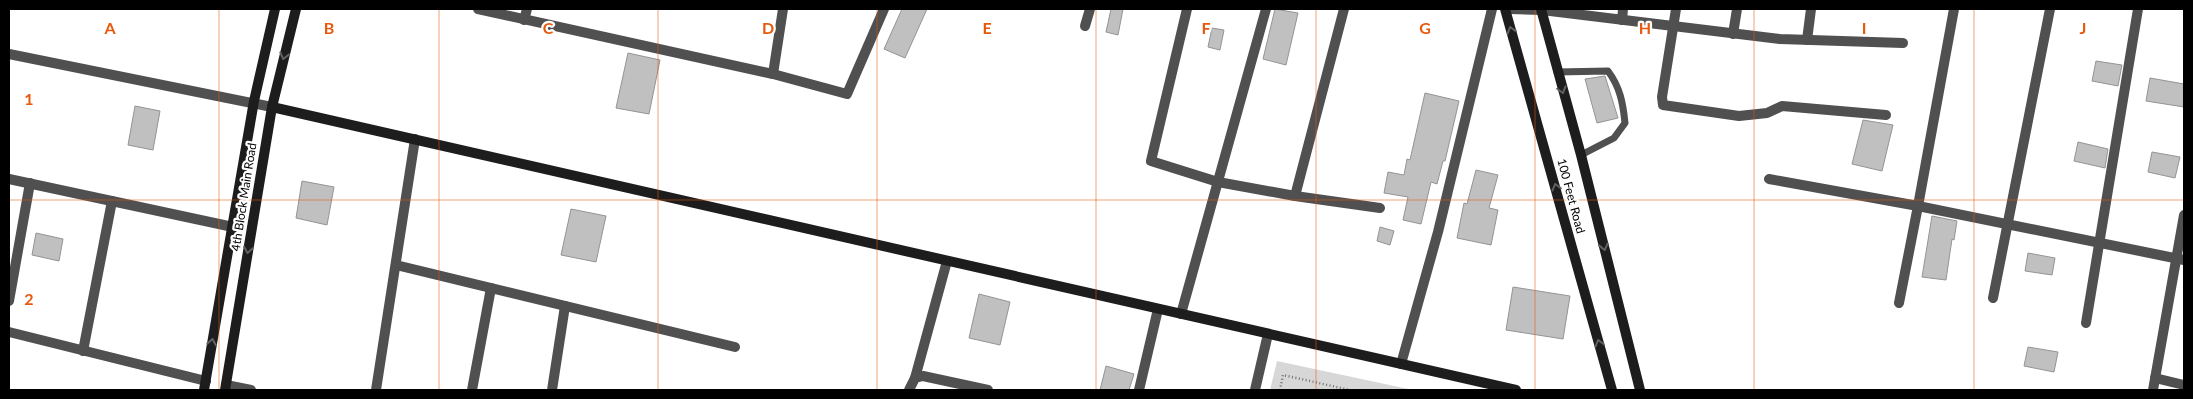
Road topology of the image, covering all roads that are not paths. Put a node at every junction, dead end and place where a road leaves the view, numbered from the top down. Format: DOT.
graph roads {
  1 [pos="275,9"];
  2 [pos="296,9"];
  3 [pos="478,9"];
  4 [pos="527,9"];
  5 [pos="783,9"];
  6 [pos="884,9"];
  7 [pos="1090,9"];
  8 [pos="1187,9"];
  9 [pos="1266,9"];
  10 [pos="1344,9"];
  11 [pos="1492,9"];
  12 [pos="1505,9"];
  13 [pos="1510,9"];
  14 [pos="1623,9"];
  15 [pos="1676,9"];
  16 [pos="1737,9"];
  17 [pos="1810,9"];
  18 [pos="1954,9"];
  19 [pos="2050,9"];
  20 [pos="2138,9"];
  21 [pos="1542,10"];
  22 [pos="524,20"];
  23 [pos="1622,20"];
  24 [pos="1085,26"];
  25 [pos="1673,27"];
  26 [pos="1733,34"];
  27 [pos="1807,40"];
  28 [pos="1904,44"];
  29 [pos="9,54"];
  30 [pos="1557,72"];
  31 [pos="773,74"];
  32 [pos="254,102"];
  33 [pos="272,107"];
  34 [pos="1886,115"];
  35 [pos="415,139"];
  36 [pos="1581,155"];
  37 [pos="9,179"];
  38 [pos="1769,179"];
  39 [pos="1218,182"];
  40 [pos="30,183"];
  41 [pos="1294,196"];
  42 [pos="112,200"];
  43 [pos="1918,206"];
  44 [pos="1380,208"];
  45 [pos="2184,215"];
  46 [pos="2009,225"];
  47 [pos="233,227"];
  48 [pos="2099,243"];
  49 [pos="947,260"];
  50 [pos="2180,260"];
  51 [pos="396,265"];
  52 [pos="491,288"];
  53 [pos="1993,298"];
  54 [pos="9,301"];
  55 [pos="1900,303"];
  56 [pos="565,306"];
  57 [pos="1158,309"];
  58 [pos="1181,314"];
  59 [pos="2086,323"];
  60 [pos="9,332"];
  61 [pos="1268,334"];
  62 [pos="734,347"];
  63 [pos="83,351"];
  64 [pos="1401,364"];
  65 [pos="915,378"];
  66 [pos="2155,378"];
  67 [pos="2184,385"];
  68 [pos="205,386"];
  69 [pos="226,388"];
  70 [pos="251,390"];
  71 [pos="376,390"];
  72 [pos="472,390"];
  73 [pos="552,390"];
  74 [pos="909,390"];
  75 [pos="988,390"];
  76 [pos="1139,390"];
  77 [pos="1255,390"];
  78 [pos="1516,390"];
  79 [pos="1612,390"];
  80 [pos="1640,390"];
  81 [pos="2153,390"];
  1 -- 32 [label="street, 4th Block Main Road"];
  2 -- 33 [label="street, 4th Block Main Road, one-way"];
  3 -- 22 [label="street"];
  4 -- 22 [label="street"];
  5 -- 31 [label="street"];
  6 -- 31 [label="street"];
  7 -- 24 [label="street"];
  8 -- 39 [label="street"];
  9 -- 39 [label="street"];
  10 -- 41 [label="street"];
  11 -- 64 [label="street"];
  79 -- 12 [label="street, 100 Feet Road, one-way"];
  13 -- 21 [label="street"];
  14 -- 23 [label="street"];
  15 -- 25 [label="street"];
  16 -- 26 [label="street"];
  17 -- 27 [label="street"];
  18 -- 43 [label="street"];
  19 -- 46 [label="street"];
  20 -- 48 [label="street"];
  21 -- 23 [label="street"];
  21 -- 30 [label="street, 100 Feet Road"];
  22 -- 31 [label="street"];
  23 -- 25 [label="street"];
  25 -- 26 [label="street"];
  25 -- 34 [label="street"];
  26 -- 27 [label="street"];
  27 -- 28 [label="street"];
  29 -- 32 [label="street"];
  30 -- 36 [label="street, 100 Feet Road, one-way"];
  30 -- 36 [label="lane"];
  32 -- 33 [label="street"];
  32 -- 47 [label="street, 4th Block Main Road"];
  33 -- 35 [label="street"];
  33 -- 69 [label="street, 4th Block Main Road, one-way"];
  35 -- 49 [label="street"];
  35 -- 51 [label="street"];
  36 -- 80 [label="street, 100 Feet Road, one-way"];
  37 -- 40 [label="street"];
  38 -- 43 [label="street"];
  39 -- 41 [label="street"];
  39 -- 58 [label="street"];
  40 -- 42 [label="street"];
  40 -- 54 [label="street"];
  41 -- 44 [label="street"];
  42 -- 47 [label="street"];
  42 -- 63 [label="street"];
  43 -- 46 [label="street"];
  43 -- 55 [label="street"];
  45 -- 50 [label="street"];
  46 -- 48 [label="street"];
  46 -- 53 [label="street"];
  68 -- 47 [label="street, 4th Block Main Road, one-way"];
  48 -- 50 [label="street"];
  48 -- 59 [label="street"];
  49 -- 57 [label="street"];
  49 -- 65 [label="street"];
  50 -- 66 [label="street"];
  51 -- 52 [label="street"];
  51 -- 71 [label="street"];
  52 -- 56 [label="street"];
  52 -- 72 [label="street"];
  56 -- 62 [label="street"];
  56 -- 73 [label="street"];
  57 -- 58 [label="street"];
  57 -- 76 [label="street"];
  58 -- 61 [label="street"];
  60 -- 63 [label="street"];
  61 -- 64 [label="street"];
  61 -- 77 [label="street"];
  63 -- 68 [label="street"];
  64 -- 78 [label="street"];
  65 -- 74 [label="street"];
  65 -- 75 [label="street"];
  66 -- 67 [label="street"];
  66 -- 81 [label="street"];
  69 -- 70 [label="street"];
}
